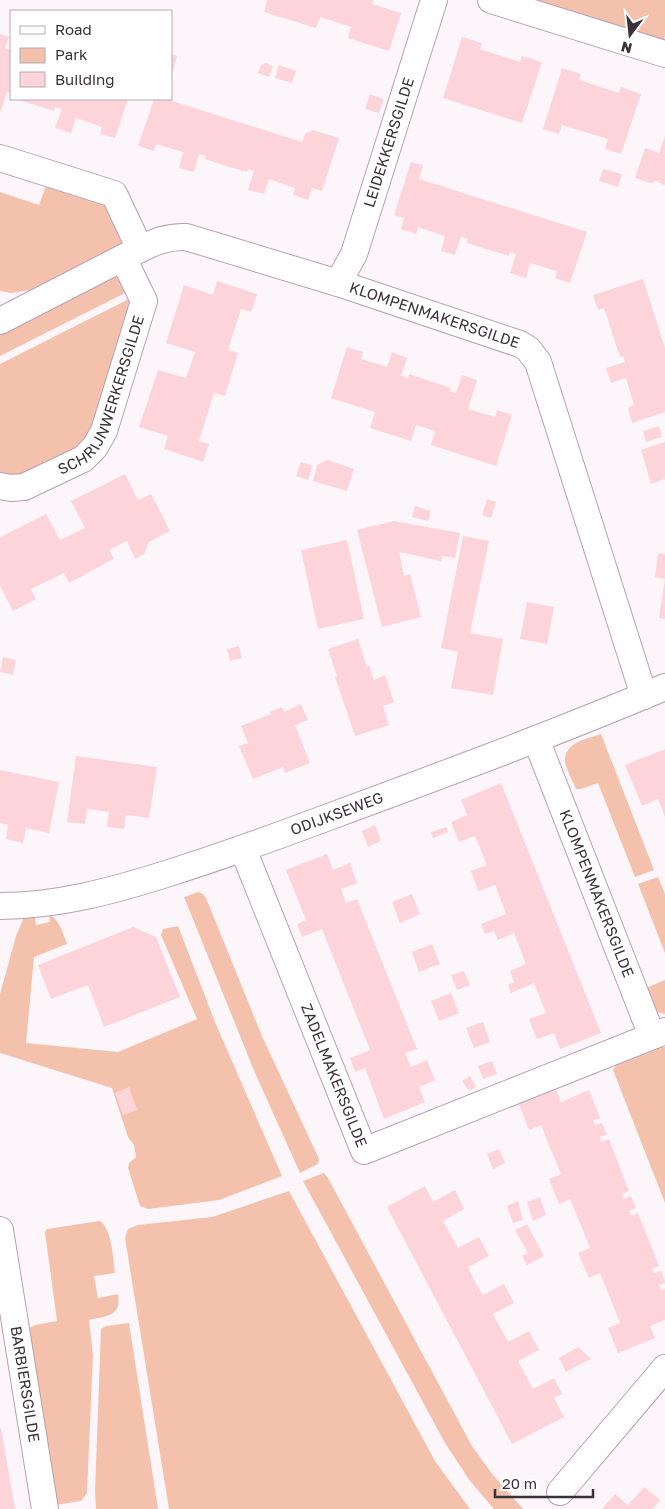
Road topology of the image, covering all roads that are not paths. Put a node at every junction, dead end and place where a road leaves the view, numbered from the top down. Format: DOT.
graph roads {
  1 [pos="434,0"];
  2 [pos="492,0"];
  3 [pos="665,54"];
  4 [pos="0,158"];
  5 [pos="131,254"];
  6 [pos="338,282"];
  7 [pos="0,321"];
  8 [pos="0,486"];
  9 [pos="654,691"];
  10 [pos="536,740"];
  11 [pos="243,849"];
  12 [pos="0,906"];
  13 [pos="659,1033"];
  14 [pos="0,1230"];
  15 [pos="665,1368"];
  16 [pos="560,1492"];
  17 [pos="45,1509"];
  1 -- 6 [label="street, LEIDEKKERSGILDE"];
  2 -- 3 [label="street"];
  4 -- 5 [label="street, SCHRIJNWERKERSGILDE"];
  5 -- 6 [label="street, KLOMPENMAKERSGILDE"];
  5 -- 7 [label="street, KLOMPENMAKERSGILDE"];
  5 -- 8 [label="street, SCHRIJNWERKERSGILDE"];
  6 -- 9 [label="street, KLOMPENMAKERSGILDE"];
  9 -- 10 [label="street, ODIJKSEWEG"];
  10 -- 11 [label="street, ODIJKSEWEG"];
  10 -- 13 [label="street, KLOMPENMAKERSGILDE"];
  11 -- 12 [label="street, ODIJKSEWEG"];
  11 -- 13 [label="street, ZADELMAKERSGILDE"];
  14 -- 17 [label="street, BARBIERSGILDE"];
  15 -- 16 [label="street"];
}
